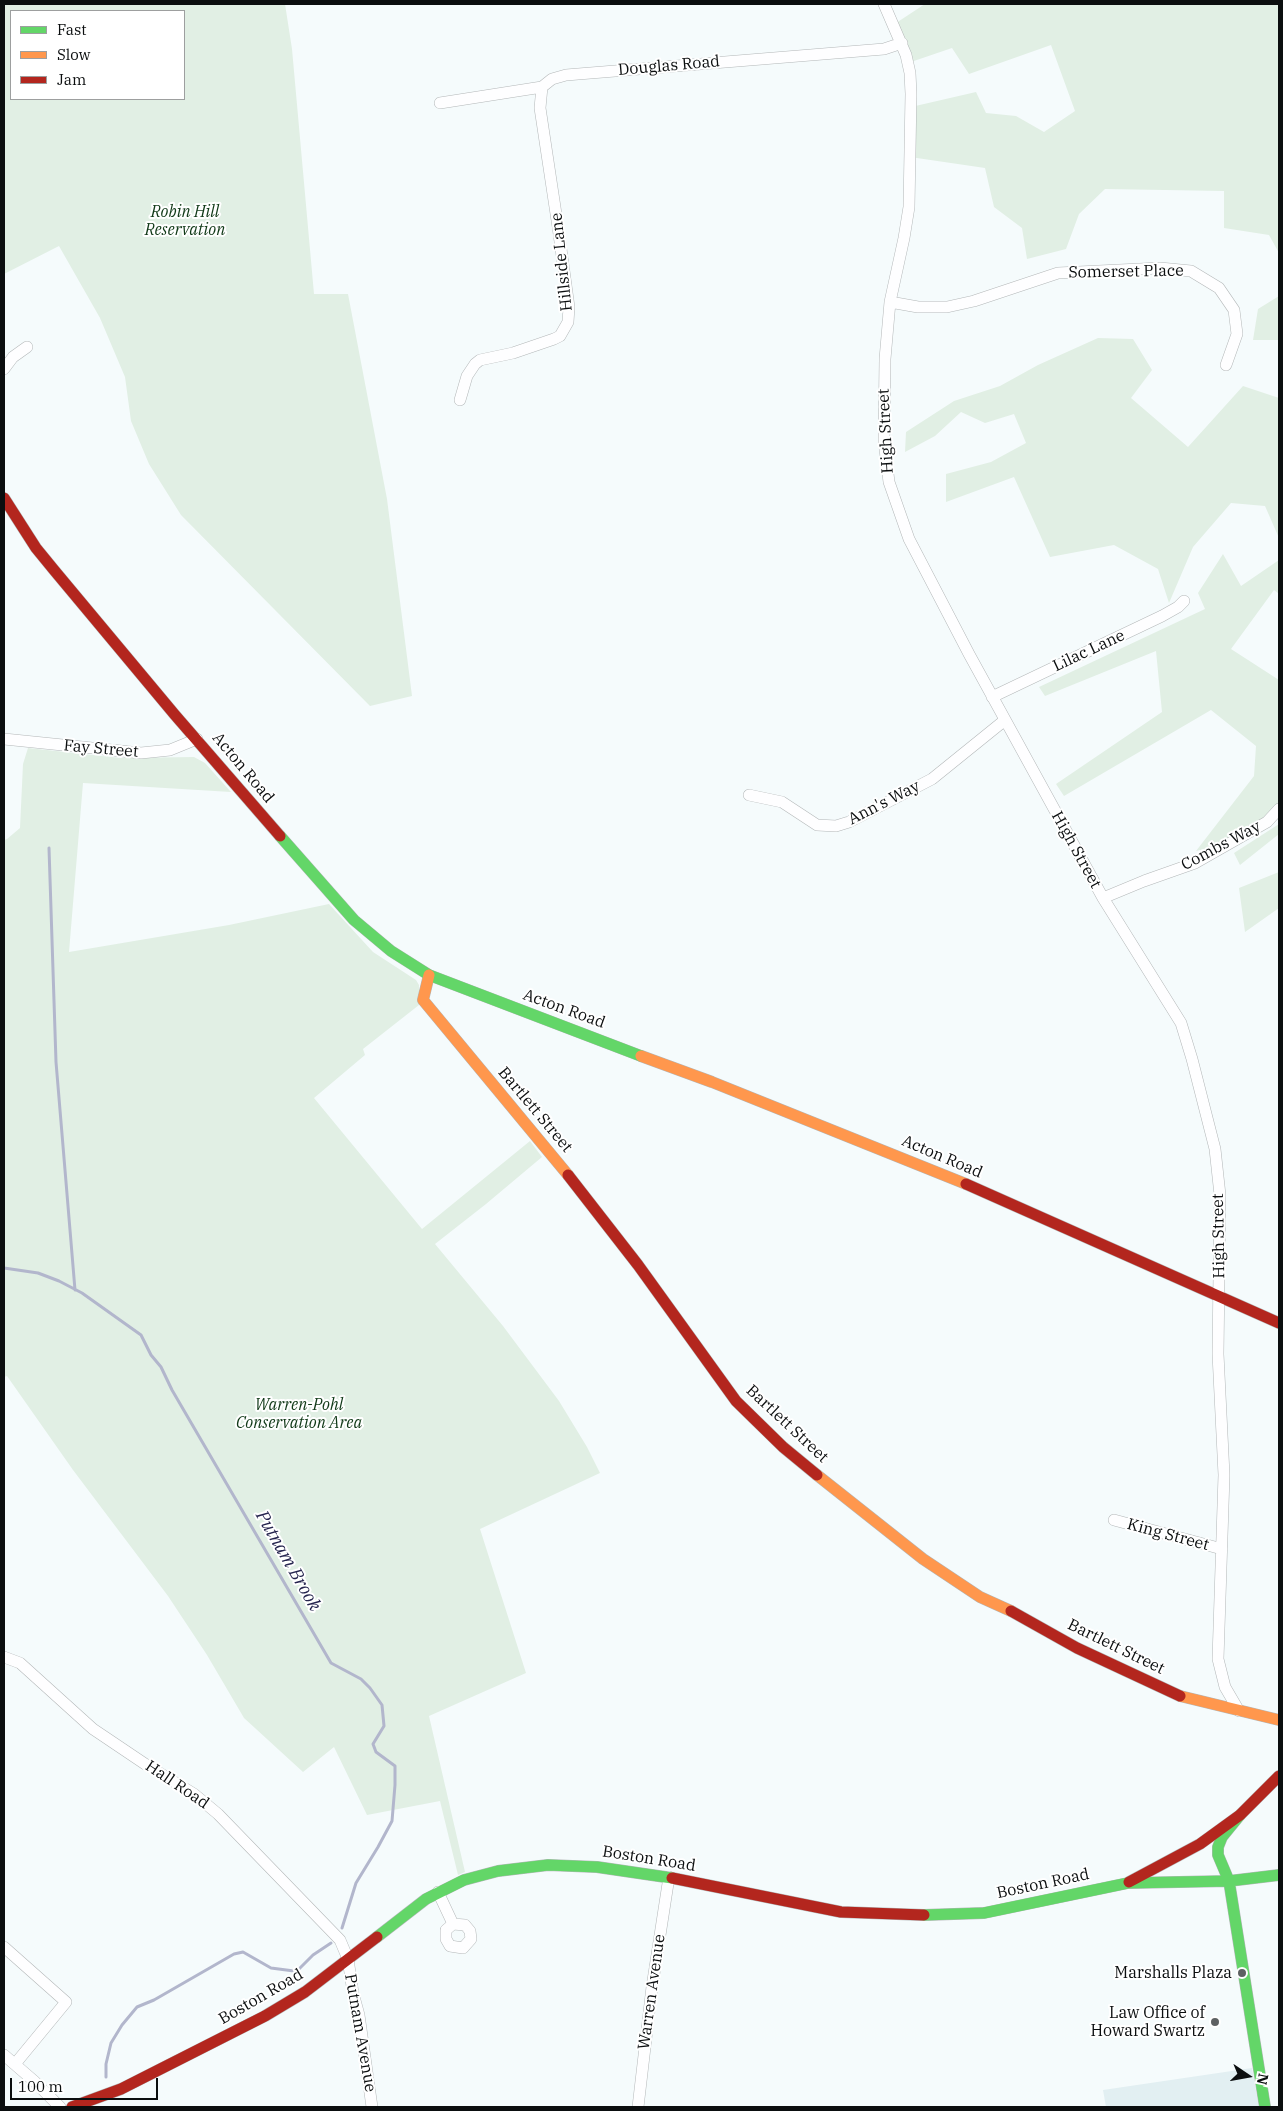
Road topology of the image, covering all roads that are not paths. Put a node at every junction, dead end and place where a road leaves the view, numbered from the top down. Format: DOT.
graph roads {
  1 [pos="885,4"];
  2 [pos="902,44"];
  3 [pos="542,87"];
  4 [pos="440,103"];
  5 [pos="890,302"];
  6 [pos="26,347"];
  7 [pos="1226,365"];
  8 [pos="4,369"];
  9 [pos="460,400"];
  10 [pos="4,498"];
  11 [pos="1184,600"];
  12 [pos="992,697"];
  13 [pos="1005,720"];
  14 [pos="4,739"];
  15 [pos="197,739"];
  16 [pos="749,795"];
  17 [pos="1279,809"];
  18 [pos="1102,898"];
  19 [pos="429,975"];
  20 [pos="1220,1296"];
  21 [pos="1279,1323"];
  22 [pos="1114,1520"];
  23 [pos="1222,1549"];
  24 [pos="4,1657"];
  25 [pos="1239,1711"];
  26 [pos="1279,1720"];
  27 [pos="1279,1767"];
  28 [pos="1276,1779"];
  29 [pos="1240,1815"];
  30 [pos="1218,1855"];
  31 [pos="1262,1876"];
  32 [pos="1279,1876"];
  33 [pos="669,1877"];
  34 [pos="1229,1881"];
  35 [pos="1128,1883"];
  36 [pos="438,1892"];
  37 [pos="453,1924"];
  38 [pos="4,1947"];
  39 [pos="348,1960"];
  40 [pos="4,2055"];
  41 [pos="16,2064"];
  42 [pos="60,2107"];
  43 [pos="74,2107"];
  44 [pos="372,2107"];
  45 [pos="638,2107"];
  46 [pos="1265,2107"];
  1 -- 2 [label="street, High Street"];
  2 -- 3 [label="street, Douglas Road"];
  2 -- 5 [label="street, High Street"];
  3 -- 4 [label="street, Douglas Road"];
  3 -- 9 [label="street, Hillside Lane"];
  5 -- 7 [label="street, Somerset Place"];
  5 -- 12 [label="street, High Street"];
  6 -- 8 [label="street"];
  10 -- 15 [label="main road, Acton Road"];
  11 -- 12 [label="street, Lilac Lane"];
  12 -- 13 [label="street, High Street"];
  13 -- 16 [label="street, Ann's Way"];
  13 -- 18 [label="street, High Street"];
  14 -- 15 [label="street, Fay Street"];
  15 -- 19 [label="main road, Acton Road"];
  17 -- 18 [label="street, Combs Way"];
  18 -- 20 [label="street, High Street"];
  19 -- 20 [label="main road, Acton Road"];
  19 -- 25 [label="main road, Bartlett Street"];
  20 -- 21 [label="main road, Acton Road"];
  20 -- 23 [label="street, High Street"];
  22 -- 23 [label="street, King Street"];
  23 -- 25 [label="street, High Street"];
  24 -- 39 [label="street, Hall Road"];
  25 -- 26 [label="main road, Bartlett Street"];
  27 -- 28 [label="main road"];
  28 -- 29 [label="main road"];
  29 -- 30 [label="main road"];
  29 -- 35 [label="main road"];
  30 -- 31 [label="main road"];
  30 -- 34 [label="main road"];
  31 -- 32 [label="main road, Boston Road"];
  31 -- 34 [label="main road, Boston Road"];
  33 -- 35 [label="main road, Boston Road"];
  33 -- 36 [label="main road, Boston Road"];
  33 -- 45 [label="street, Warren Avenue"];
  34 -- 35 [label="main road, Boston Road"];
  34 -- 46 [label="main road"];
  36 -- 37 [label="street"];
  36 -- 39 [label="main road, Boston Road"];
  38 -- 41 [label="street"];
  39 -- 43 [label="main road, Boston Road"];
  39 -- 44 [label="street, Putnam Avenue"];
  40 -- 41 [label="street"];
  41 -- 42 [label="street"];
}
